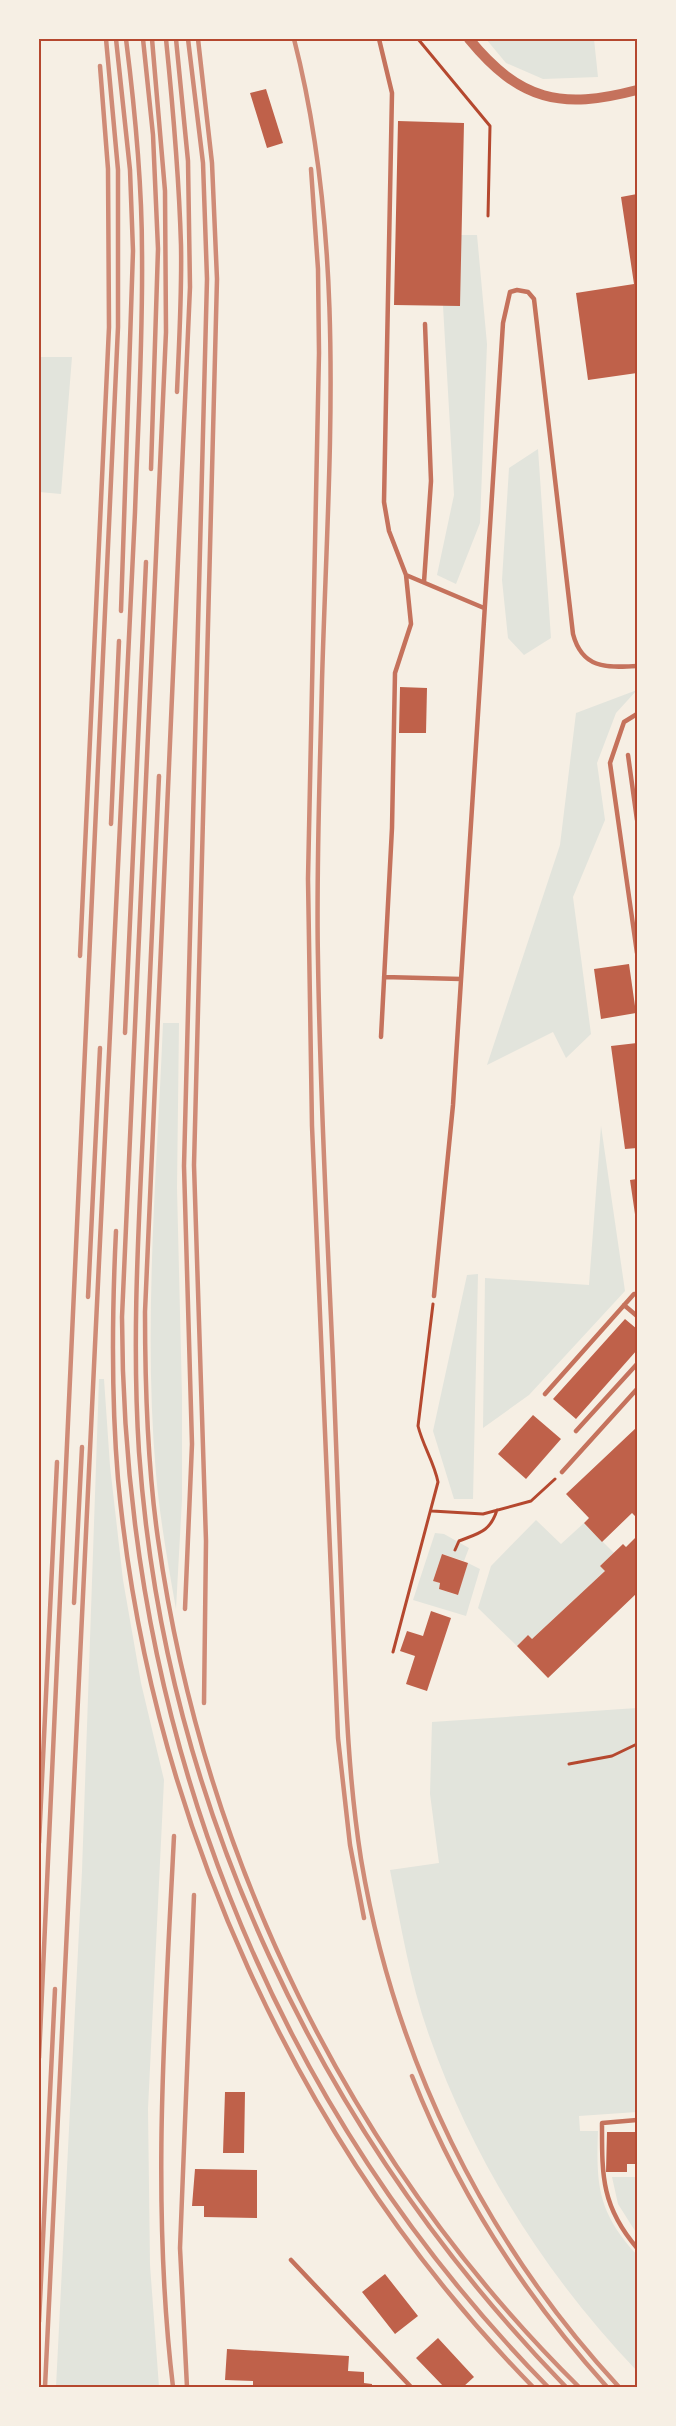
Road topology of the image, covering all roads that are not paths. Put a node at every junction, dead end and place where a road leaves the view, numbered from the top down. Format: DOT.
graph roads {
  1 [pos="379,39"];
  2 [pos="469,39"];
  3 [pos="637,90"];
  4 [pos="425,324"];
  5 [pos="406,575"];
  6 [pos="424,582"];
  7 [pos="484,608"];
  8 [pos="637,666"];
  9 [pos="637,714"];
  10 [pos="628,755"];
  11 [pos="637,820"];
  12 [pos="637,953"];
  13 [pos="384,977"];
  14 [pos="461,979"];
  15 [pos="381,1037"];
  16 [pos="637,1294"];
  17 [pos="434,1296"];
  18 [pos="624,1305"];
  19 [pos="637,1316"];
  20 [pos="637,1364"];
  21 [pos="637,1389"];
  22 [pos="545,1394"];
  23 [pos="576,1431"];
  24 [pos="562,1472"];
  25 [pos="637,2120"];
  26 [pos="636,2246"];
  27 [pos="291,2260"];
  28 [pos="411,2387"];
  1 -- 5 [label="lane"];
  2 -- 3 [label="street"];
  4 -- 6 [label="lane"];
  5 -- 6 [label="lane"];
  5 -- 13 [label="lane"];
  6 -- 7 [label="lane"];
  7 -- 8 [label="lane"];
  7 -- 14 [label="lane"];
  9 -- 12 [label="lane"];
  10 -- 11 [label="lane"];
  13 -- 14 [label="lane"];
  13 -- 15 [label="lane"];
  14 -- 17 [label="lane"];
  16 -- 18 [label="lane"];
  18 -- 19 [label="lane"];
  18 -- 22 [label="lane"];
  20 -- 23 [label="lane"];
  21 -- 24 [label="lane"];
  25 -- 26 [label="lane"];
  27 -- 28 [label="lane"];
}
